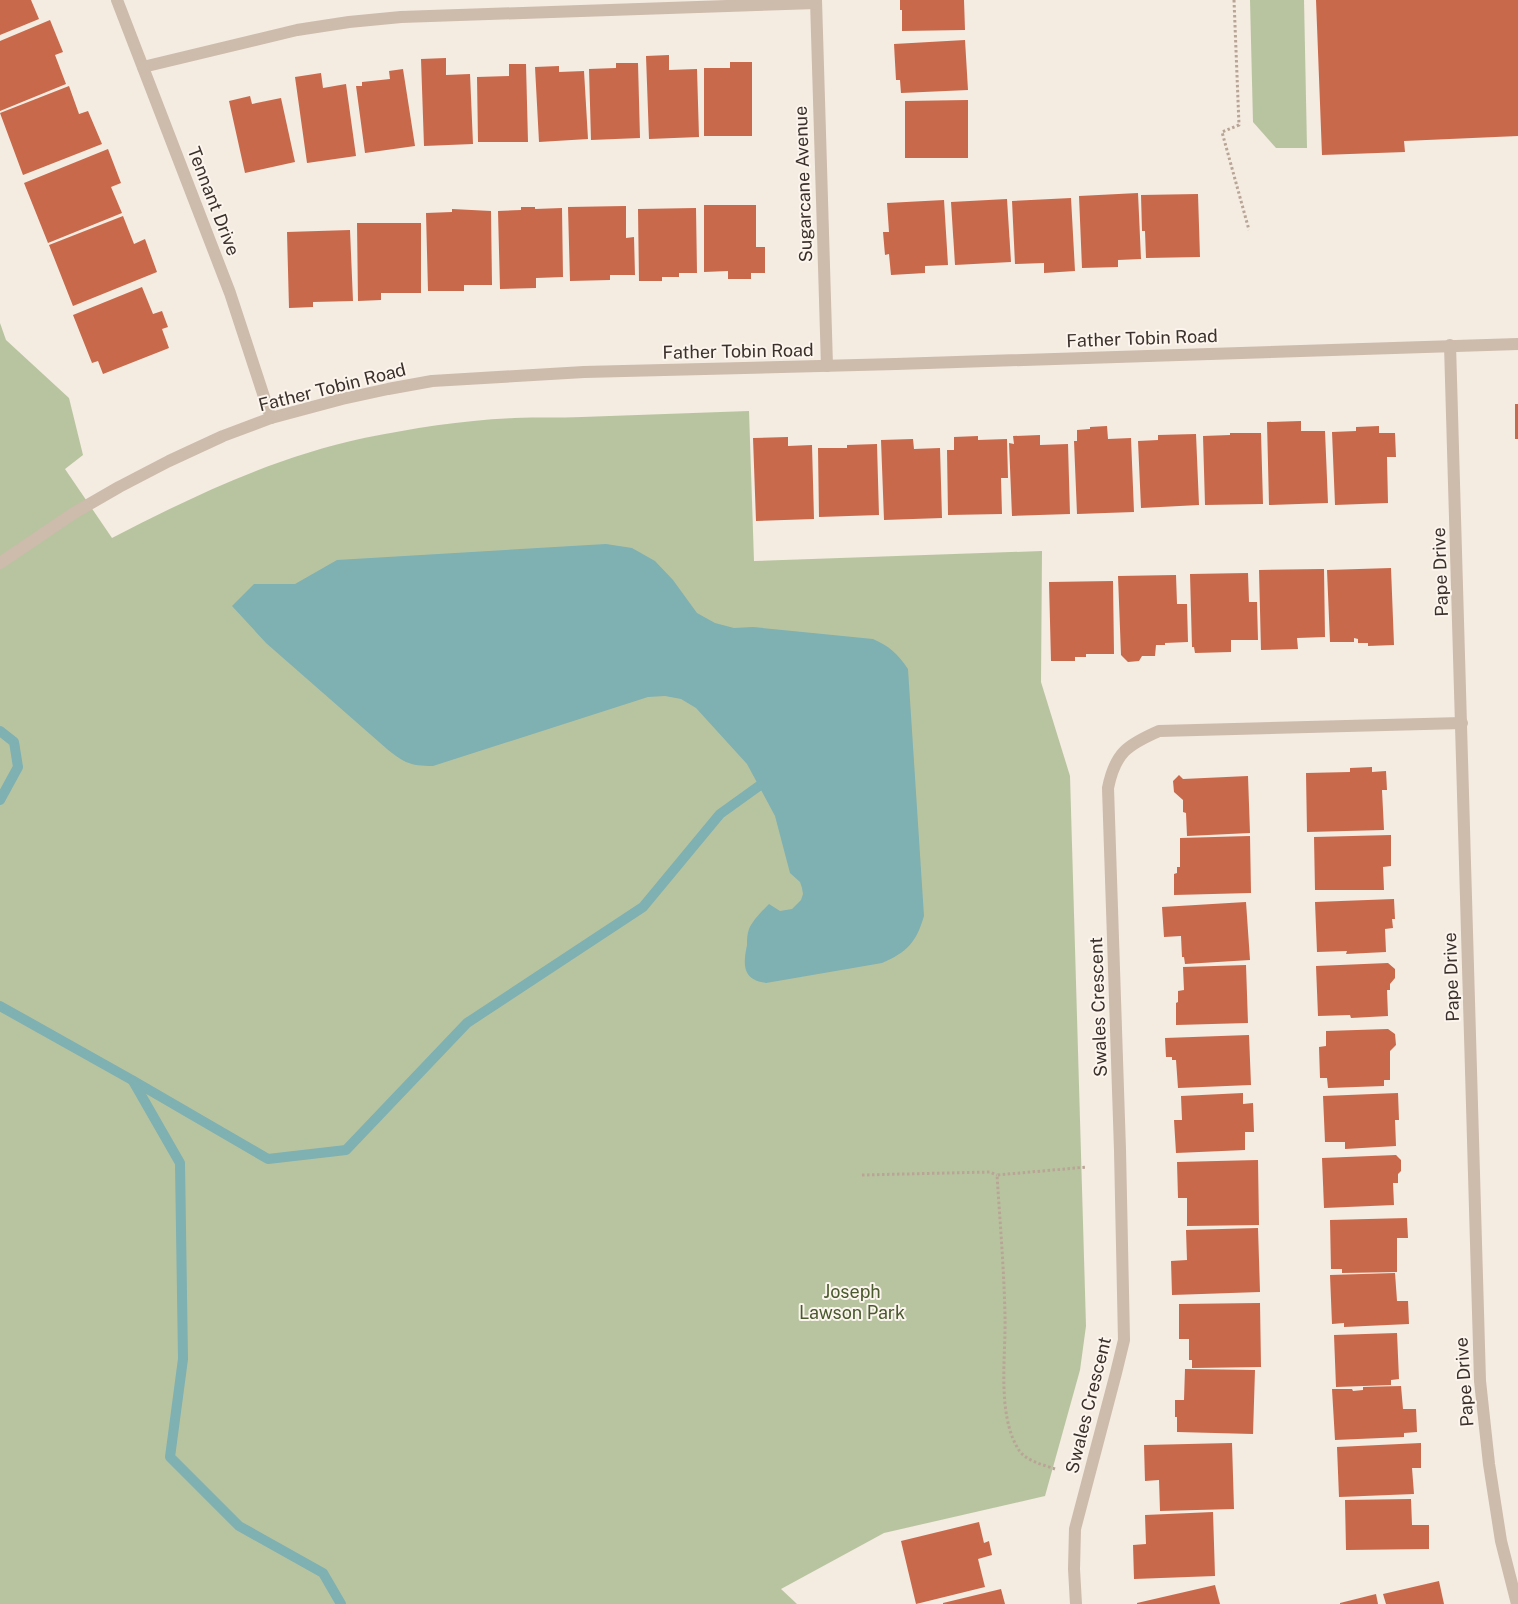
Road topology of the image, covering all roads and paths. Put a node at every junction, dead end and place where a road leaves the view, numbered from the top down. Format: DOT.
graph roads {
  1 [pos="117,0"];
  2 [pos="1234,0"];
  3 [pos="816,2"];
  4 [pos="143,68"];
  5 [pos="1249,230"];
  6 [pos="1518,344"];
  7 [pos="1450,345"];
  8 [pos="827,366"];
  9 [pos="271,418"];
  10 [pos="0,563"];
  11 [pos="1462,724"];
  12 [pos="1087,1167"];
  13 [pos="997,1175"];
  14 [pos="862,1176"];
  15 [pos="1055,1469"];
  16 [pos="1076,1604"];
  17 [pos="1517,1604"];
  1 -- 4 [label="street, Tennant Drive"];
  2 -- 5 [label="path"];
  3 -- 4 [label="street"];
  3 -- 8 [label="street, Sugarcane Avenue"];
  4 -- 9 [label="street, Tennant Drive"];
  6 -- 7 [label="street, Father Tobin Road"];
  7 -- 8 [label="street, Father Tobin Road"];
  7 -- 11 [label="street, Pape Drive"];
  8 -- 9 [label="street, Father Tobin Road"];
  9 -- 10 [label="street, Father Tobin Road"];
  11 -- 16 [label="street, Swales Crescent"];
  11 -- 17 [label="street, Pape Drive"];
  12 -- 13 [label="path"];
  13 -- 14 [label="path"];
  13 -- 15 [label="path"];
}
